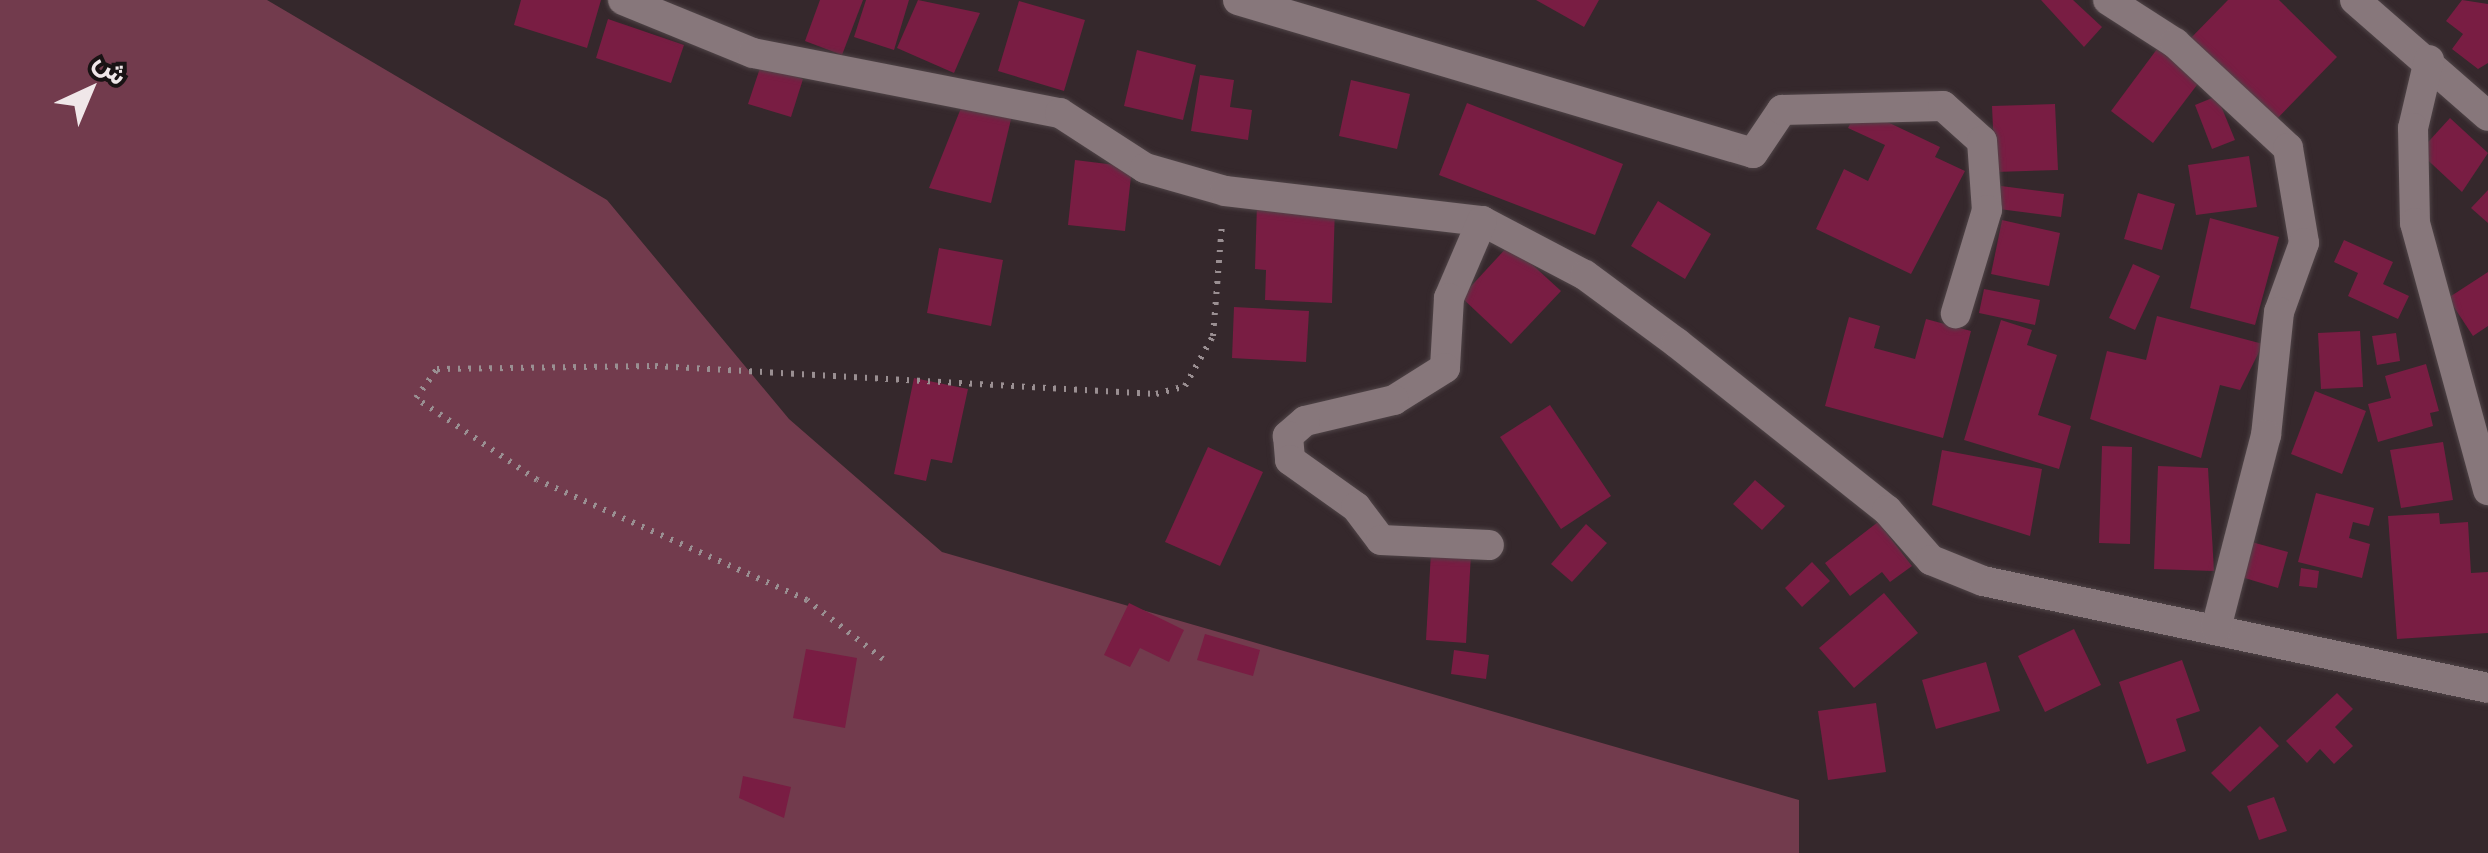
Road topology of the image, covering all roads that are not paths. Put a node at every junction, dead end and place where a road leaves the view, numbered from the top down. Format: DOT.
graph roads {
  1 [pos="623,0"];
  2 [pos="1238,0"];
  3 [pos="2108,0"];
  4 [pos="2355,0"];
  5 [pos="2428,60"];
  6 [pos="2488,116"];
  7 [pos="1482,220"];
  8 [pos="1956,313"];
  9 [pos="2488,490"];
  10 [pos="1489,545"];
  11 [pos="2216,628"];
  12 [pos="2488,688"];
  1 -- 7 [label="street"];
  2 -- 8 [label="street"];
  3 -- 11 [label="street"];
  4 -- 5 [label="street"];
  5 -- 6 [label="street"];
  5 -- 9 [label="street"];
  7 -- 10 [label="street"];
  7 -- 11 [label="street"];
  11 -- 12 [label="street"];
}
